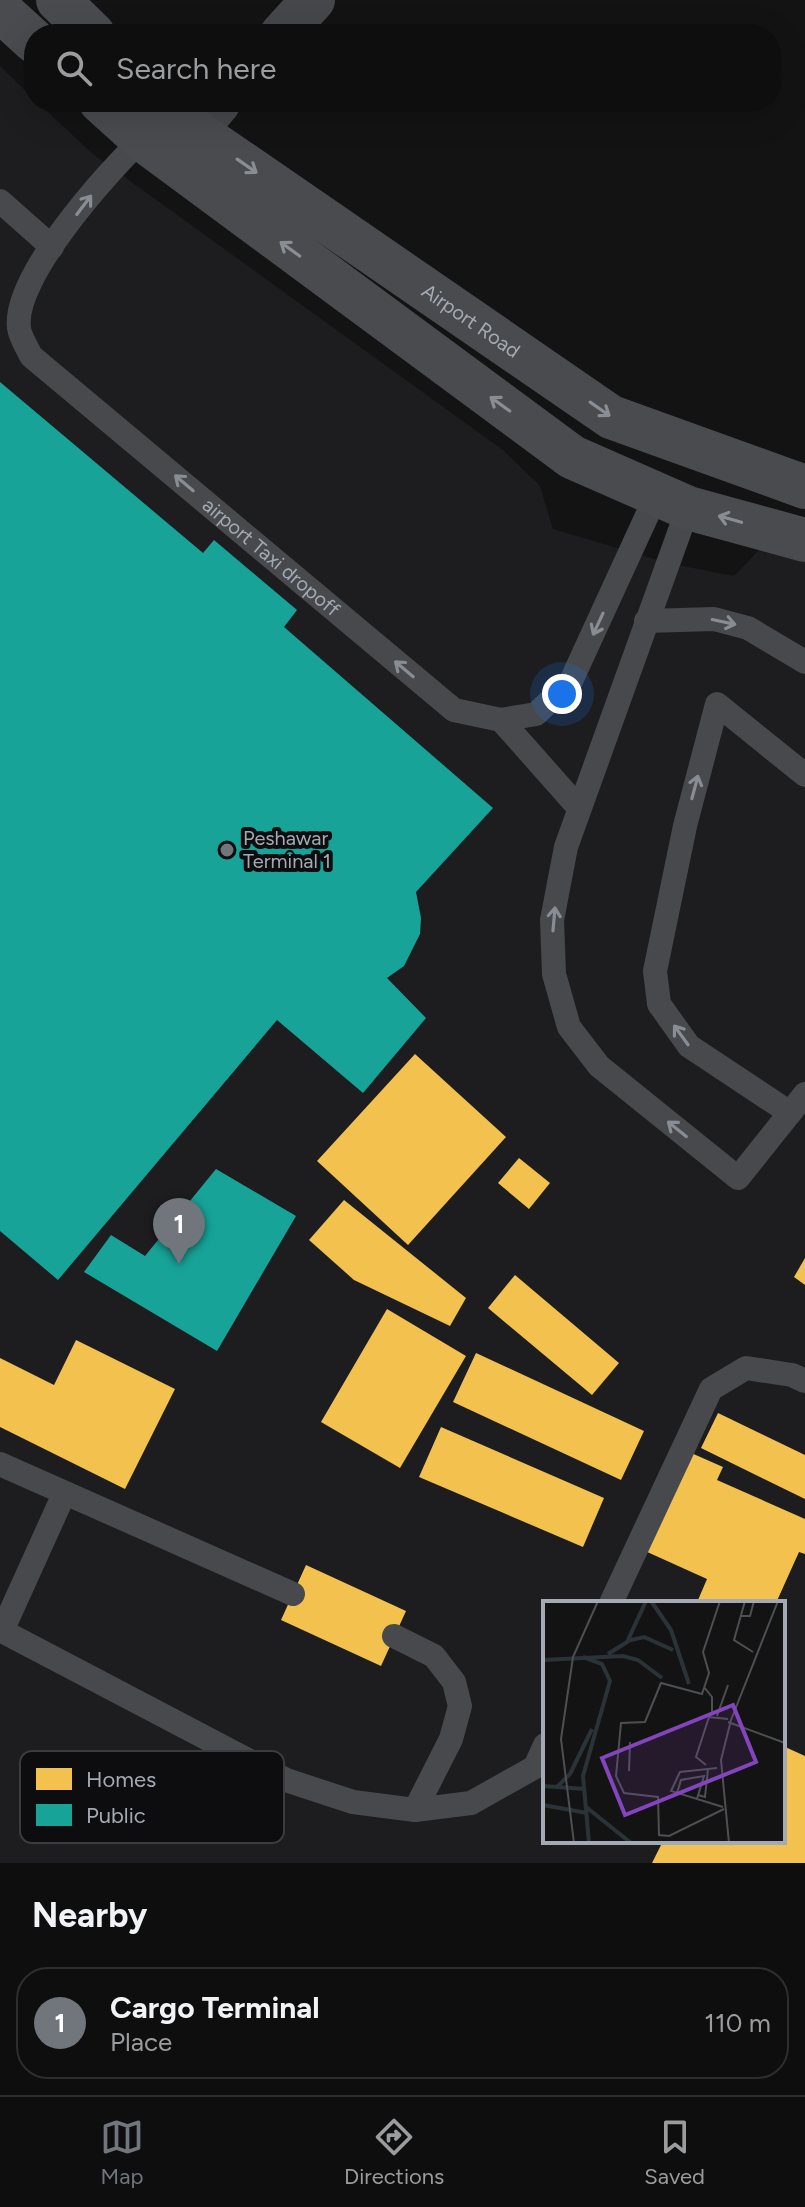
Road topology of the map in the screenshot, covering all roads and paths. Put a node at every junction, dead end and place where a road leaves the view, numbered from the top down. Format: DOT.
graph roads {
  1 [pos="58,0"];
  2 [pos="313,0"];
  3 [pos="0,10"];
  4 [pos="83,24"];
  5 [pos="291,24"];
  6 [pos="24,32"];
  7 [pos="132,112"];
  8 [pos="178,127"];
  9 [pos="0,201"];
  10 [pos="52,247"];
  11 [pos="10,305"];
  12 [pos="805,487"];
  13 [pos="672,502"];
  14 [pos="805,540"];
  15 [pos="646,621"];
  16 [pos="805,662"];
  17 [pos="501,720"];
  18 [pos="805,775"];
  19 [pos="579,808"];
  20 [pos="797,1103"];
  21 [pos="805,1381"];
  22 [pos="0,1464"];
  23 [pos="64,1494"];
  24 [pos="293,1594"];
  25 [pos="612,1601"];
  26 [pos="1,1630"];
  27 [pos="394,1636"];
  28 [pos="543,1749"];
  29 [pos="231,1751"];
  30 [pos="284,1779"];
  31 [pos="415,1810"];
  1 -- 4 [label="main road"];
  2 -- 5 [label="street"];
  3 -- 6 [label="main road"];
  7 -- 8 [label="main road"];
  10 -- 8 [label="lane, airport Taxi dropoff, one-way"];
  8 -- 12 [label="main road, Airport Road, one-way"];
  13 -- 8 [label="main road, one-way"];
  9 -- 10 [label="lane"];
  10 -- 11 [label="lane, airport Taxi dropoff"];
  17 -- 11 [label="lane, airport Taxi dropoff, one-way"];
  14 -- 13 [label="main road, one-way"];
  13 -- 15 [label="lane"];
  13 -- 17 [label="lane, airport Taxi dropoff, one-way"];
  15 -- 16 [label="lane, one-way"];
  15 -- 19 [label="lane"];
  17 -- 19 [label="lane"];
  20 -- 18 [label="lane, one-way"];
  20 -- 19 [label="lane, one-way"];
  21 -- 25 [label="lane"];
  22 -- 23 [label="lane"];
  23 -- 24 [label="lane"];
  23 -- 26 [label="lane"];
  26 -- 29 [label="lane"];
  27 -- 31 [label="lane"];
  28 -- 31 [label="lane"];
  30 -- 31 [label="lane"];
}
